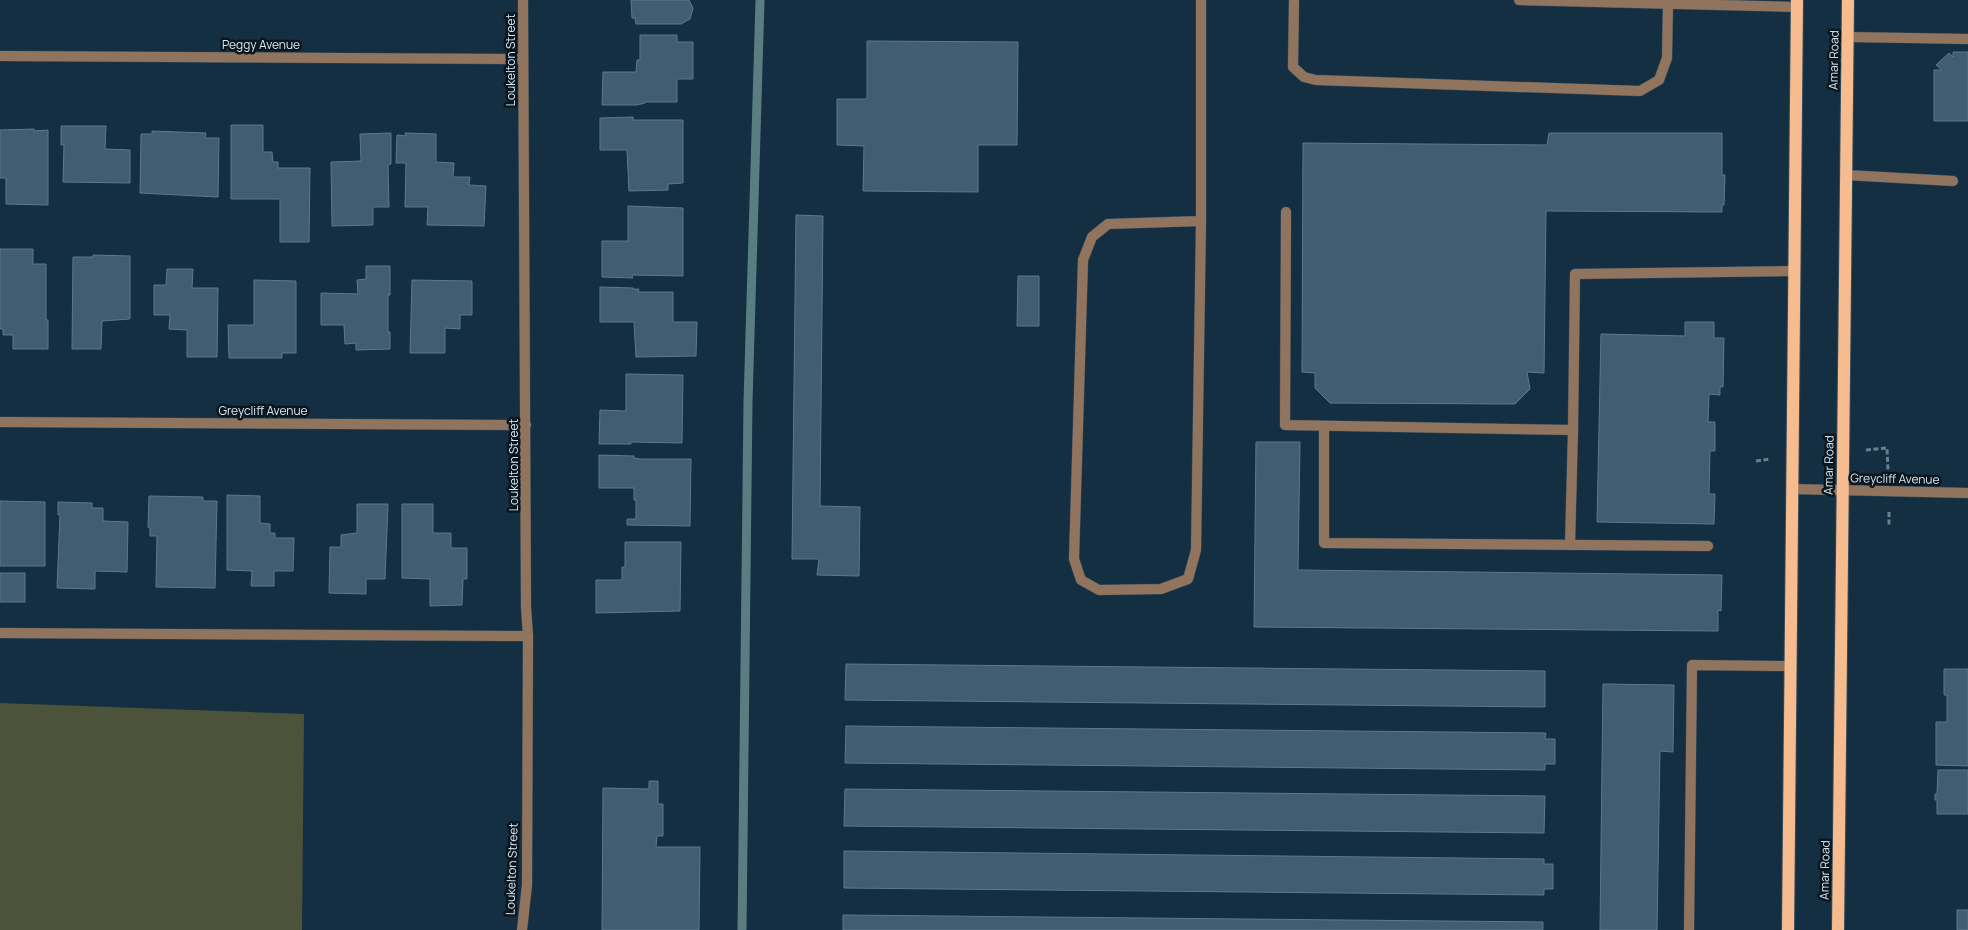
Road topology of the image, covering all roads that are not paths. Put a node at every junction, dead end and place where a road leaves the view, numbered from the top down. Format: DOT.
graph roads {
  1 [pos="523,0"];
  2 [pos="1201,0"];
  3 [pos="1294,0"];
  4 [pos="1519,0"];
  5 [pos="1848,0"];
  6 [pos="1668,4"];
  7 [pos="1797,4"];
  8 [pos="1848,38"];
  9 [pos="1968,40"];
  10 [pos="0,56"];
  11 [pos="522,59"];
  12 [pos="1846,175"];
  13 [pos="1953,181"];
  14 [pos="1286,212"];
  15 [pos="1201,221"];
  16 [pos="1794,271"];
  17 [pos="0,422"];
  18 [pos="526,425"];
  19 [pos="1324,426"];
  20 [pos="1573,430"];
  21 [pos="1792,490"];
  22 [pos="1842,491"];
  23 [pos="1968,492"];
  24 [pos="1570,545"];
  25 [pos="1708,546"];
  26 [pos="0,633"];
  27 [pos="528,636"];
  28 [pos="1790,666"];
  29 [pos="522,930"];
  30 [pos="1689,930"];
  31 [pos="1788,930"];
  32 [pos="1838,930"];
  1 -- 11 [label="street, Loukelton Street"];
  2 -- 15 [label="street"];
  3 -- 6 [label="street"];
  4 -- 6 [label="street"];
  5 -- 8 [label="main road, Amar Road"];
  6 -- 7 [label="street"];
  7 -- 16 [label="main road"];
  8 -- 9 [label="street"];
  8 -- 12 [label="main road, Amar Road"];
  10 -- 11 [label="street, Peggy Avenue"];
  11 -- 18 [label="street, Loukelton Street"];
  12 -- 13 [label="street"];
  12 -- 22 [label="main road, Amar Road"];
  14 -- 19 [label="street"];
  15 -- 15 [label="street"];
  16 -- 20 [label="street"];
  16 -- 21 [label="main road"];
  17 -- 18 [label="street, Greycliff Avenue"];
  18 -- 27 [label="street, Loukelton Street"];
  19 -- 20 [label="street"];
  19 -- 24 [label="street"];
  20 -- 24 [label="street"];
  21 -- 22 [label="street, Greycliff Avenue"];
  21 -- 28 [label="main road"];
  22 -- 23 [label="street, Greycliff Avenue"];
  22 -- 32 [label="main road, Amar Road"];
  24 -- 25 [label="street"];
  26 -- 27 [label="street"];
  27 -- 29 [label="street, Loukelton Street"];
  28 -- 30 [label="street"];
  28 -- 31 [label="main road"];
}
